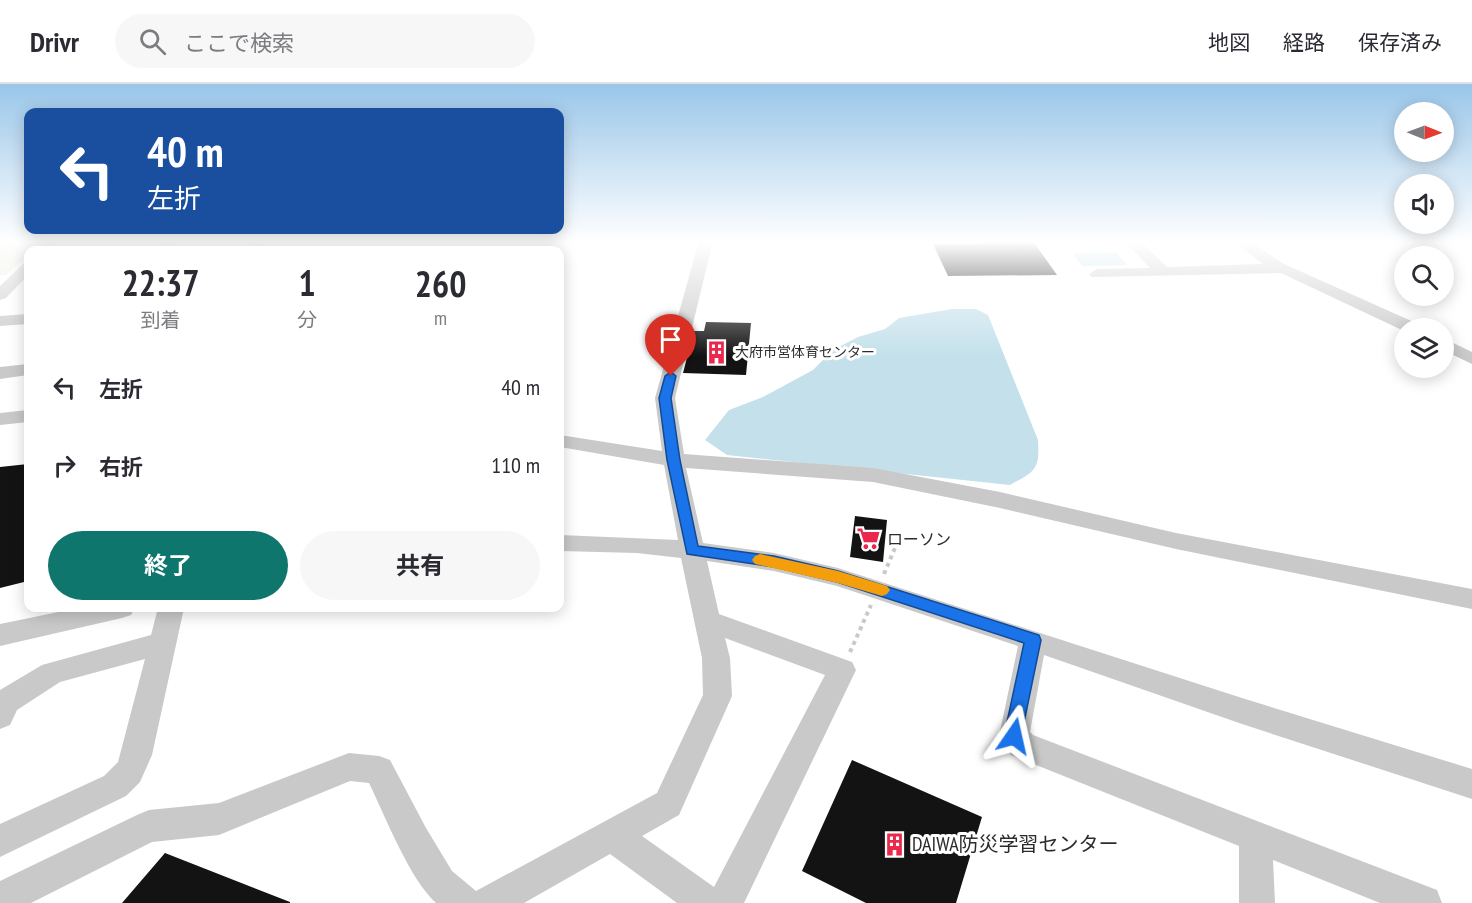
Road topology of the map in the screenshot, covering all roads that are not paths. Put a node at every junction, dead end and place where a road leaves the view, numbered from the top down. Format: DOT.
graph roads {
  1 [pos="16,279"];
  2 [pos="696,279"];
  3 [pos="1304,279"];
  4 [pos="0,295"];
  5 [pos="24,319"];
  6 [pos="1394,320"];
  7 [pos="0,321"];
  8 [pos="1454,349"];
  9 [pos="1472,359"];
  10 [pos="24,370"];
  11 [pos="0,373"];
  12 [pos="24,416"];
  13 [pos="0,419"];
  14 [pos="564,442"];
  15 [pos="674,460"];
  16 [pos="564,543"];
  17 [pos="692,550"];
  18 [pos="1472,599"];
  19 [pos="104,612"];
  20 [pos="170,612"];
  21 [pos="710,621"];
  22 [pos="0,635"];
  23 [pos="1033,640"];
  24 [pos="163,644"];
  25 [pos="0,716"];
  26 [pos="1472,784"];
  27 [pos="612,835"];
  28 [pos="1256,837"];
  29 [pos="0,841"];
  30 [pos="0,900"];
  31 [pos="463,903"];
  32 [pos="489,903"];
  33 [pos="707,903"];
  34 [pos="725,903"];
  35 [pos="1257,903"];
  36 [pos="1424,903"];
  1 -- 4 [label="street"];
  2 -- 15 [label="street"];
  3 -- 6 [label="street"];
  5 -- 7 [label="street"];
  8 -- 9 [label="street"];
  10 -- 11 [label="street"];
  12 -- 13 [label="street"];
  14 -- 15 [label="street"];
  15 -- 17 [label="street"];
  15 -- 18 [label="street"];
  16 -- 17 [label="street"];
  17 -- 21 [label="street"];
  17 -- 23 [label="street"];
  19 -- 22 [label="street"];
  20 -- 24 [label="street"];
  21 -- 27 [label="street"];
  21 -- 34 [label="street"];
  23 -- 26 [label="street"];
  23 -- 28 [label="street"];
  24 -- 25 [label="street"];
  24 -- 29 [label="street"];
  27 -- 32 [label="street"];
  27 -- 33 [label="street"];
  28 -- 35 [label="street"];
  28 -- 36 [label="street"];
  30 -- 31 [label="street"];
}
